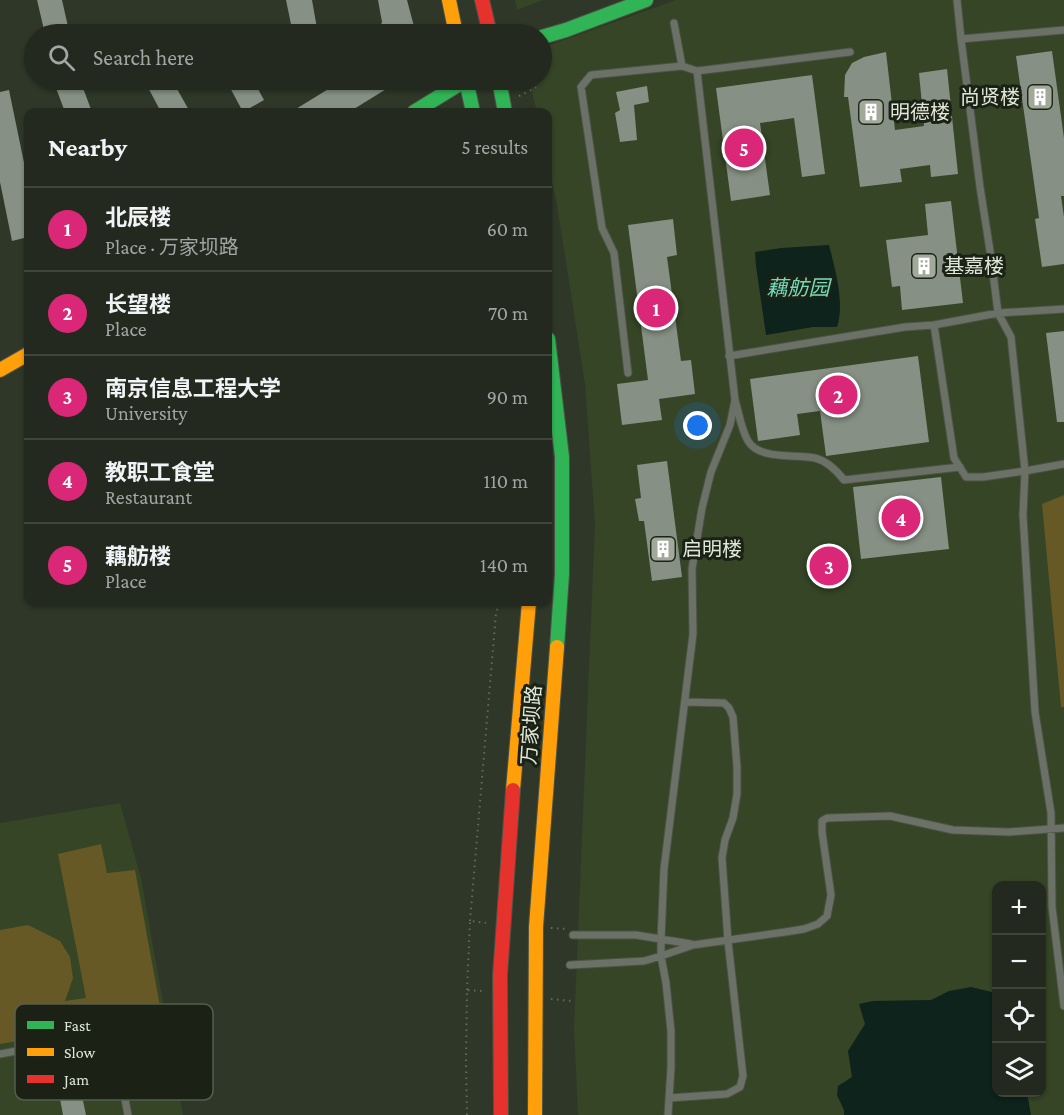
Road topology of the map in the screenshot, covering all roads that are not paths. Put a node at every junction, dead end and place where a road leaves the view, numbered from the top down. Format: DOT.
graph roads {
  1 [pos="449,0"];
  2 [pos="482,0"];
  3 [pos="646,0"];
  4 [pos="957,0"];
  5 [pos="674,23"];
  6 [pos="454,24"];
  7 [pos="488,24"];
  8 [pos="1064,30"];
  9 [pos="552,34"];
  10 [pos="961,39"];
  11 [pos="849,52"];
  12 [pos="682,66"];
  13 [pos="697,71"];
  14 [pos="450,90"];
  15 [pos="468,90"];
  16 [pos="501,90"];
  17 [pos="420,108"];
  18 [pos="472,108"];
  19 [pos="504,108"];
  20 [pos="1064,309"];
  21 [pos="998,313"];
  22 [pos="934,325"];
  23 [pos="24,356"];
  24 [pos="729,356"];
  25 [pos="552,367"];
  26 [pos="0,370"];
  27 [pos="628,373"];
  28 [pos="735,400"];
  29 [pos="1064,464"];
  30 [pos="960,467"];
  31 [pos="1025,471"];
  32 [pos="529,606"];
  33 [pos="685,702"];
  34 [pos="1064,828"];
  35 [pos="573,935"];
  36 [pos="661,940"];
  37 [pos="728,941"];
  38 [pos="693,945"];
  39 [pos="661,956"];
  40 [pos="570,965"];
  41 [pos="1064,1006"];
  42 [pos="15,1051"];
  43 [pos="0,1054"];
  44 [pos="669,1098"];
  45 [pos="125,1100"];
  46 [pos="128,1115"];
  47 [pos="501,1115"];
  48 [pos="535,1115"];
  49 [pos="668,1115"];
  1 -- 6 [label="main road"];
  2 -- 7 [label="main road"];
  3 -- 9 [label="main road"];
  4 -- 10 [label="lane"];
  5 -- 12 [label="lane"];
  8 -- 10 [label="lane"];
  10 -- 21 [label="lane"];
  11 -- 13 [label="lane"];
  12 -- 13 [label="lane"];
  12 -- 27 [label="lane"];
  13 -- 24 [label="lane"];
  14 -- 17 [label="main road"];
  15 -- 18 [label="main road"];
  16 -- 19 [label="main road"];
  20 -- 21 [label="lane"];
  21 -- 22 [label="lane"];
  21 -- 31 [label="lane"];
  22 -- 24 [label="lane"];
  22 -- 30 [label="lane"];
  23 -- 26 [label="main road"];
  24 -- 28 [label="lane"];
  25 -- 48 [label="main road, 万家坝路"];
  28 -- 30 [label="lane"];
  28 -- 33 [label="lane"];
  29 -- 31 [label="lane"];
  30 -- 31 [label="lane"];
  31 -- 41 [label="lane"];
  32 -- 47 [label="main road, 万家坝路"];
  33 -- 36 [label="lane"];
  33 -- 37 [label="lane"];
  34 -- 37 [label="lane"];
  35 -- 36 [label="lane"];
  36 -- 38 [label="lane"];
  36 -- 39 [label="lane"];
  37 -- 38 [label="lane"];
  37 -- 44 [label="lane"];
  38 -- 39 [label="lane"];
  39 -- 40 [label="lane"];
  39 -- 44 [label="lane"];
  42 -- 43 [label="lane"];
  44 -- 49 [label="lane"];
  45 -- 46 [label="lane"];
}
